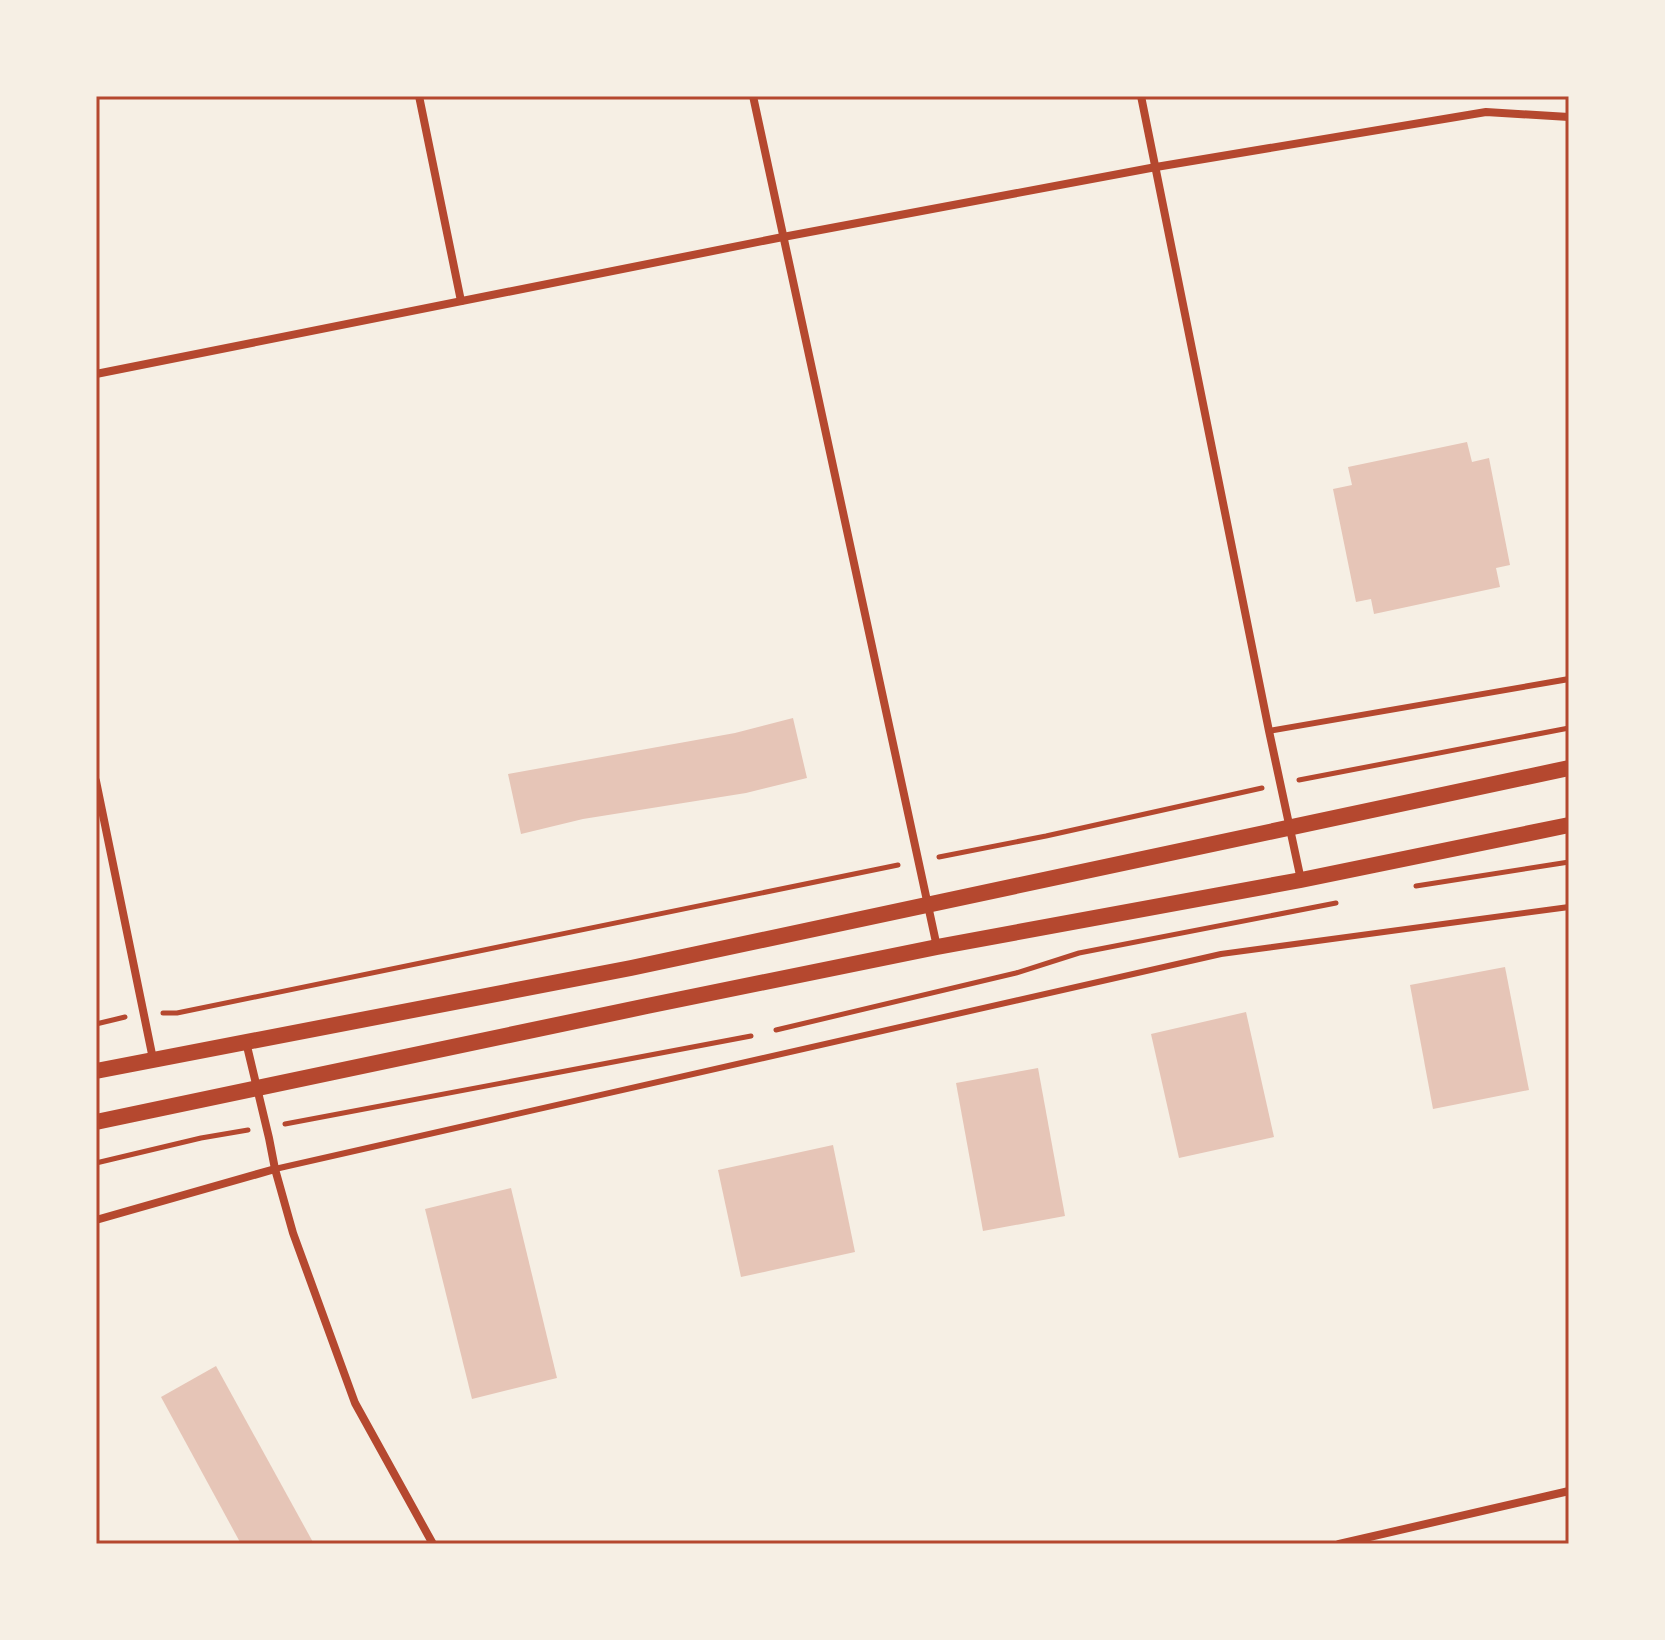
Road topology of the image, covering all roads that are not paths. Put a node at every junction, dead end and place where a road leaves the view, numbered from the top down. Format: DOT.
graph roads {
  1 [pos="419,96"];
  2 [pos="753,96"];
  3 [pos="1141,96"];
  4 [pos="1569,117"];
  5 [pos="1156,167"];
  6 [pos="783,237"];
  7 [pos="461,301"];
  8 [pos="96,374"];
  9 [pos="1569,679"];
  10 [pos="1269,731"];
  11 [pos="1569,768"];
  12 [pos="96,781"];
  13 [pos="101,824"];
  14 [pos="1569,825"];
  15 [pos="1289,828"];
  16 [pos="1301,880"];
  17 [pos="928,905"];
  18 [pos="1569,907"];
  19 [pos="937,947"];
  20 [pos="246,1042"];
  21 [pos="153,1059"];
  22 [pos="96,1071"];
  23 [pos="257,1088"];
  24 [pos="96,1122"];
  25 [pos="275,1169"];
  26 [pos="96,1220"];
  27 [pos="1569,1491"];
  28 [pos="433,1544"];
  29 [pos="1339,1544"];
  1 -- 7 [label="street"];
  2 -- 6 [label="street"];
  3 -- 5 [label="street"];
  4 -- 5 [label="street"];
  5 -- 6 [label="street"];
  5 -- 10 [label="street"];
  6 -- 7 [label="street"];
  6 -- 17 [label="street"];
  7 -- 8 [label="street"];
  9 -- 10 [label="lane"];
  10 -- 15 [label="street"];
  11 -- 15 [label="main road"];
  12 -- 13 [label="street"];
  13 -- 21 [label="street"];
  14 -- 16 [label="main road"];
  15 -- 16 [label="street"];
  15 -- 17 [label="main road"];
  16 -- 19 [label="main road"];
  17 -- 19 [label="street"];
  17 -- 20 [label="main road"];
  18 -- 25 [label="lane"];
  19 -- 23 [label="main road"];
  20 -- 21 [label="main road"];
  20 -- 23 [label="street"];
  21 -- 22 [label="main road"];
  23 -- 24 [label="main road"];
  23 -- 25 [label="street"];
  25 -- 26 [label="street"];
  25 -- 28 [label="street"];
  27 -- 29 [label="street"];
}
